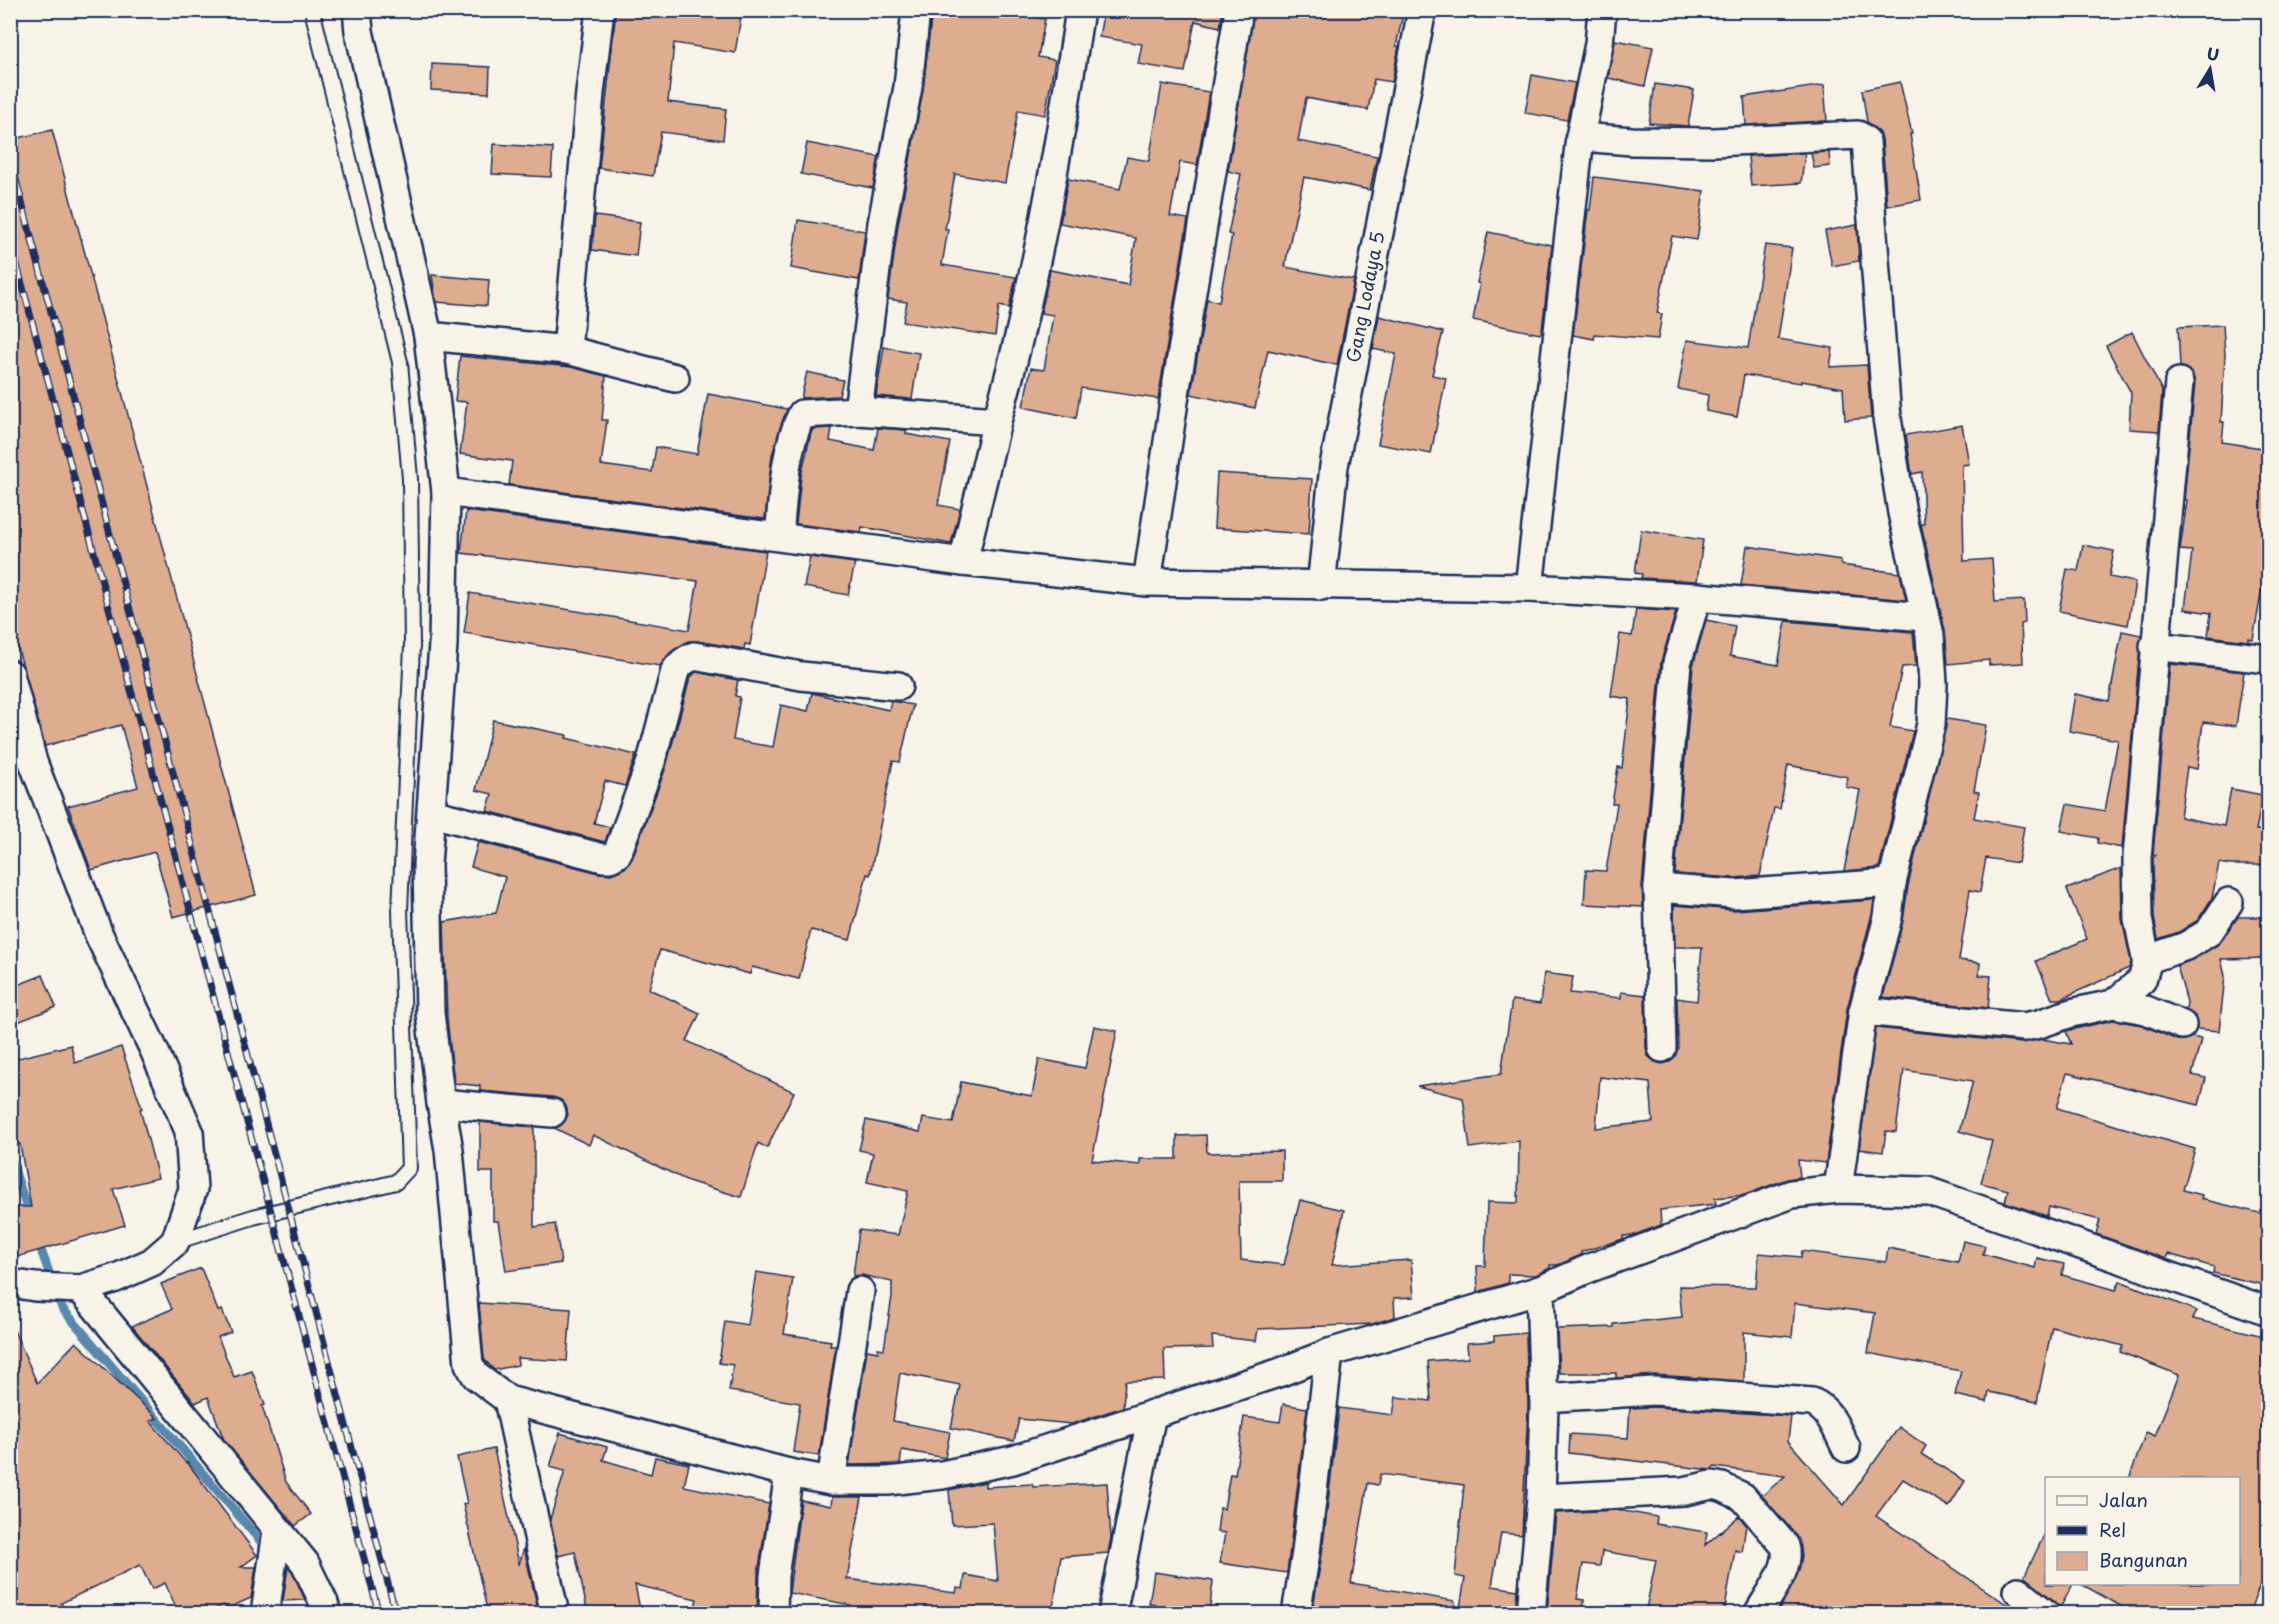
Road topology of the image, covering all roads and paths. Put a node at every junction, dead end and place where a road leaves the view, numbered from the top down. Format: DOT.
graph roads {
  1 [pos="312,10"];
  2 [pos="357,10"];
  3 [pos="600,10"];
  4 [pos="916,10"];
  5 [pos="1080,10"];
  6 [pos="1239,10"];
  7 [pos="1422,10"];
  8 [pos="1602,10"];
  9 [pos="1580,137"];
  10 [pos="428,336"];
  11 [pos="567,350"];
  12 [pos="675,378"];
  13 [pos="2179,382"];
  14 [pos="858,411"];
  15 [pos="997,421"];
  16 [pos="446,492"];
  17 [pos="779,536"];
  18 [pos="963,562"];
  19 [pos="1147,582"];
  20 [pos="1321,586"];
  21 [pos="1529,588"];
  22 [pos="1697,597"];
  23 [pos="1924,617"];
  24 [pos="2154,646"];
  25 [pos="2268,658"];
  26 [pos="10,674"];
  27 [pos="897,686"];
  28 [pos="22,761"];
  29 [pos="432,813"];
  30 [pos="1892,884"];
  31 [pos="1658,888"];
  32 [pos="2229,902"];
  33 [pos="2146,960"];
  34 [pos="2113,1004"];
  35 [pos="1863,1011"];
  36 [pos="2182,1025"];
  37 [pos="1662,1048"];
  38 [pos="441,1103"];
  39 [pos="552,1113"];
  40 [pos="1838,1189"];
  41 [pos="175,1242"];
  42 [pos="23,1285"];
  43 [pos="74,1289"];
  44 [pos="1540,1290"];
  45 [pos="860,1291"];
  46 [pos="2268,1311"];
  47 [pos="1329,1353"];
  48 [pos="1544,1398"];
  49 [pos="508,1400"];
  50 [pos="1152,1414"];
  51 [pos="1846,1448"];
  52 [pos="789,1473"];
  53 [pos="831,1481"];
  54 [pos="1541,1498"];
  55 [pos="277,1531"];
  56 [pos="2018,1591"];
  57 [pos="265,1614"];
  58 [pos="327,1614"];
  59 [pos="555,1614"];
  60 [pos="773,1614"];
  61 [pos="1112,1614"];
  62 [pos="1296,1614"];
  63 [pos="1531,1614"];
  64 [pos="1758,1614"];
  65 [pos="2046,1614"];
  1 -- 41 [label="lane"];
  2 -- 10 [label="street"];
  3 -- 11 [label="street"];
  4 -- 14 [label="street"];
  5 -- 15 [label="street"];
  6 -- 19 [label="street"];
  7 -- 20 [label="street, Gang Lodaya 5"];
  8 -- 9 [label="street"];
  9 -- 21 [label="street"];
  9 -- 23 [label="street"];
  10 -- 11 [label="street"];
  10 -- 16 [label="street"];
  11 -- 12 [label="street"];
  13 -- 24 [label="street"];
  14 -- 15 [label="street"];
  14 -- 17 [label="street"];
  15 -- 18 [label="street"];
  16 -- 17 [label="street"];
  16 -- 29 [label="street"];
  17 -- 18 [label="street"];
  18 -- 19 [label="street"];
  19 -- 20 [label="street"];
  20 -- 21 [label="street"];
  21 -- 22 [label="street"];
  22 -- 23 [label="street"];
  22 -- 31 [label="street"];
  23 -- 30 [label="street"];
  24 -- 25 [label="street"];
  24 -- 33 [label="street"];
  26 -- 28 [label="street"];
  27 -- 29 [label="street"];
  28 -- 41 [label="street"];
  29 -- 38 [label="street"];
  30 -- 31 [label="street"];
  30 -- 35 [label="street"];
  31 -- 37 [label="street"];
  32 -- 33 [label="street"];
  33 -- 34 [label="street"];
  34 -- 35 [label="street"];
  34 -- 36 [label="street"];
  35 -- 40 [label="street"];
  38 -- 39 [label="street"];
  38 -- 49 [label="street"];
  40 -- 44 [label="street"];
  40 -- 46 [label="street"];
  41 -- 43 [label="street"];
  42 -- 43 [label="street"];
  43 -- 55 [label="street"];
  44 -- 47 [label="street"];
  44 -- 48 [label="street"];
  45 -- 53 [label="street"];
  47 -- 50 [label="street"];
  47 -- 62 [label="street"];
  48 -- 51 [label="street"];
  48 -- 54 [label="street"];
  49 -- 52 [label="street"];
  49 -- 59 [label="street"];
  50 -- 53 [label="street"];
  50 -- 61 [label="street"];
  52 -- 53 [label="street"];
  52 -- 60 [label="street"];
  54 -- 63 [label="street"];
  54 -- 64 [label="street"];
  55 -- 57 [label="street"];
  55 -- 58 [label="street"];
  56 -- 65 [label="street"];
}
